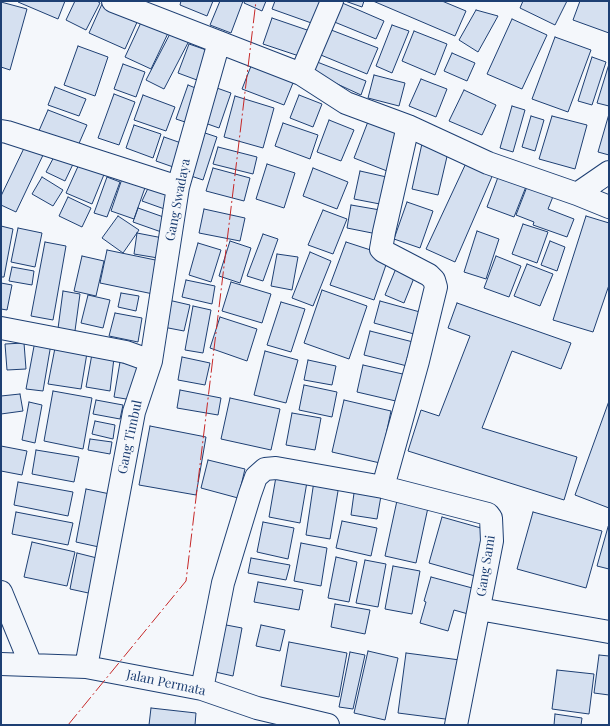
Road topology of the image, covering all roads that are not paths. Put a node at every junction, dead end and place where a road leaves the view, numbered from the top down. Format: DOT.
graph roads {
  1 [pos="113,1"];
  2 [pos="332,1"];
  3 [pos="219,42"];
  4 [pos="301,74"];
  5 [pos="408,126"];
  6 [pos="1,131"];
  7 [pos="609,172"];
  8 [pos="178,187"];
  9 [pos="577,194"];
  10 [pos="609,207"];
  11 [pos="1,328"];
  12 [pos="151,360"];
  13 [pos="383,487"];
  14 [pos="1,592"];
  15 [pos="479,609"];
  16 [pos="609,632"];
  17 [pos="1,664"];
  18 [pos="31,665"];
  19 [pos="86,667"];
  20 [pos="202,689"];
  21 [pos="255,716"];
  22 [pos="328,725"];
  23 [pos="456,725"];
  1 -- 3 [label="street"];
  2 -- 4 [label="street"];
  3 -- 4 [label="street"];
  3 -- 8 [label="street, Gang Swadaya"];
  4 -- 5 [label="street"];
  5 -- 9 [label="street"];
  5 -- 13 [label="street"];
  6 -- 8 [label="street"];
  7 -- 9 [label="street"];
  8 -- 12 [label="street, Gang Swadaya"];
  9 -- 10 [label="street"];
  11 -- 12 [label="street"];
  12 -- 19 [label="street, Gang Timbul"];
  13 -- 15 [label="street, Gang Sami"];
  13 -- 20 [label="street"];
  14 -- 18 [label="street"];
  15 -- 16 [label="street"];
  15 -- 23 [label="street, Gang Sami"];
  17 -- 18 [label="street, Jalan Permata"];
  18 -- 19 [label="street, Jalan Permata"];
  19 -- 20 [label="street, Jalan Permata"];
  20 -- 21 [label="street, Jalan Permata"];
  21 -- 22 [label="street, Jalan Permata"];
}
